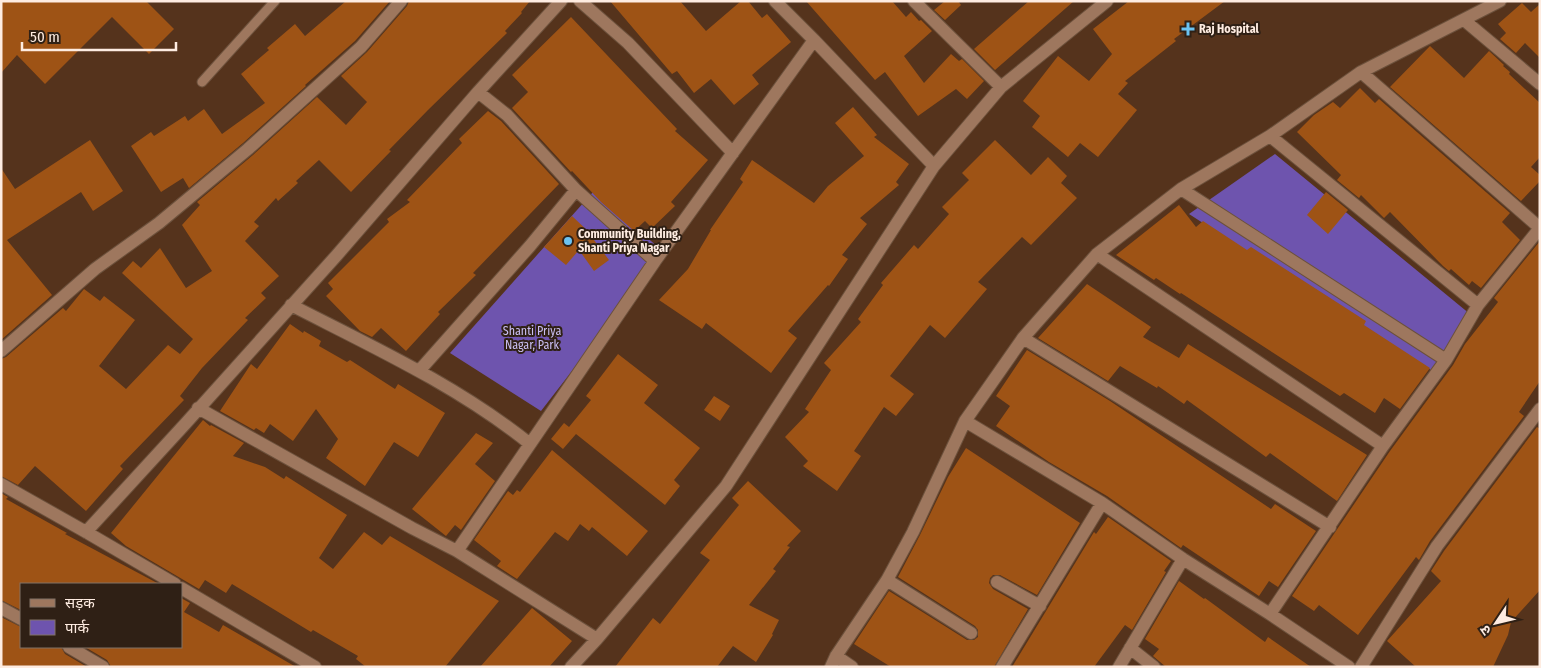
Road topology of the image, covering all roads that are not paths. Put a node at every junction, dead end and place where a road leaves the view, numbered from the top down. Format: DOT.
graph roads {
  1 [pos="275,1"];
  2 [pos="401,1"];
  3 [pos="561,1"];
  4 [pos="580,1"];
  5 [pos="775,1"];
  6 [pos="914,1"];
  7 [pos="1107,1"];
  8 [pos="1500,1"];
  9 [pos="1464,20"];
  10 [pos="814,40"];
  11 [pos="1361,72"];
  12 [pos="202,82"];
  13 [pos="1540,84"];
  14 [pos="1001,87"];
  15 [pos="478,92"];
  16 [pos="1270,136"];
  17 [pos="733,153"];
  18 [pos="934,166"];
  19 [pos="1181,189"];
  20 [pos="576,190"];
  21 [pos="1540,228"];
  22 [pos="1097,254"];
  23 [pos="655,261"];
  24 [pos="291,305"];
  25 [pos="1478,305"];
  26 [pos="1023,338"];
  27 [pos="1,352"];
  28 [pos="1446,360"];
  29 [pos="419,371"];
  30 [pos="198,408"];
  31 [pos="1540,409"];
  32 [pos="965,421"];
  33 [pos="530,444"];
  34 [pos="1383,446"];
  35 [pos="1,484"];
  36 [pos="1102,503"];
  37 [pos="1330,527"];
  38 [pos="86,532"];
  39 [pos="457,551"];
  40 [pos="1183,559"];
  41 [pos="887,580"];
  42 [pos="997,582"];
  43 [pos="174,583"];
  44 [pos="182,589"];
  45 [pos="1040,606"];
  46 [pos="1,608"];
  47 [pos="1270,614"];
  48 [pos="20,618"];
  49 [pos="971,633"];
  50 [pos="597,639"];
  51 [pos="71,648"];
  52 [pos="1130,648"];
  53 [pos="834,662"];
  54 [pos="309,665"];
  55 [pos="103,667"];
  56 [pos="571,667"];
  57 [pos="852,667"];
  58 [pos="1002,667"];
  59 [pos="1118,667"];
  60 [pos="1154,667"];
  61 [pos="1349,667"];
  62 [pos="1361,667"];
  1 -- 12 [label="lane"];
  2 -- 27 [label="street"];
  3 -- 15 [label="street"];
  4 -- 17 [label="street"];
  5 -- 10 [label="street"];
  6 -- 14 [label="street"];
  7 -- 14 [label="street"];
  8 -- 9 [label="street"];
  9 -- 11 [label="street"];
  9 -- 13 [label="street"];
  10 -- 17 [label="street"];
  10 -- 18 [label="street"];
  11 -- 16 [label="street"];
  11 -- 21 [label="street"];
  14 -- 18 [label="street"];
  15 -- 20 [label="street"];
  15 -- 24 [label="street"];
  16 -- 19 [label="street"];
  16 -- 25 [label="street"];
  17 -- 23 [label="street"];
  18 -- 50 [label="street"];
  19 -- 22 [label="street"];
  19 -- 28 [label="street"];
  20 -- 23 [label="street"];
  20 -- 29 [label="street"];
  21 -- 25 [label="street"];
  22 -- 26 [label="street"];
  22 -- 34 [label="street"];
  23 -- 33 [label="street"];
  24 -- 29 [label="street"];
  24 -- 30 [label="street"];
  25 -- 28 [label="street"];
  26 -- 32 [label="street"];
  26 -- 37 [label="street"];
  28 -- 34 [label="street"];
  29 -- 33 [label="street"];
  30 -- 38 [label="street"];
  30 -- 39 [label="street"];
  31 -- 62 [label="street"];
  32 -- 36 [label="street"];
  32 -- 41 [label="street"];
  33 -- 39 [label="street"];
  34 -- 37 [label="street"];
  35 -- 38 [label="street"];
  36 -- 40 [label="street"];
  36 -- 45 [label="street"];
  37 -- 47 [label="street"];
  38 -- 43 [label="street"];
  39 -- 50 [label="street"];
  40 -- 47 [label="street"];
  40 -- 52 [label="street"];
  41 -- 49 [label="street"];
  41 -- 53 [label="street"];
  42 -- 45 [label="street"];
  44 -- 54 [label="street"];
  45 -- 58 [label="street"];
  46 -- 48 [label="street"];
  47 -- 61 [label="street"];
  50 -- 56 [label="street"];
  51 -- 55 [label="street"];
  52 -- 59 [label="street"];
  52 -- 60 [label="street"];
  53 -- 57 [label="street"];
}
